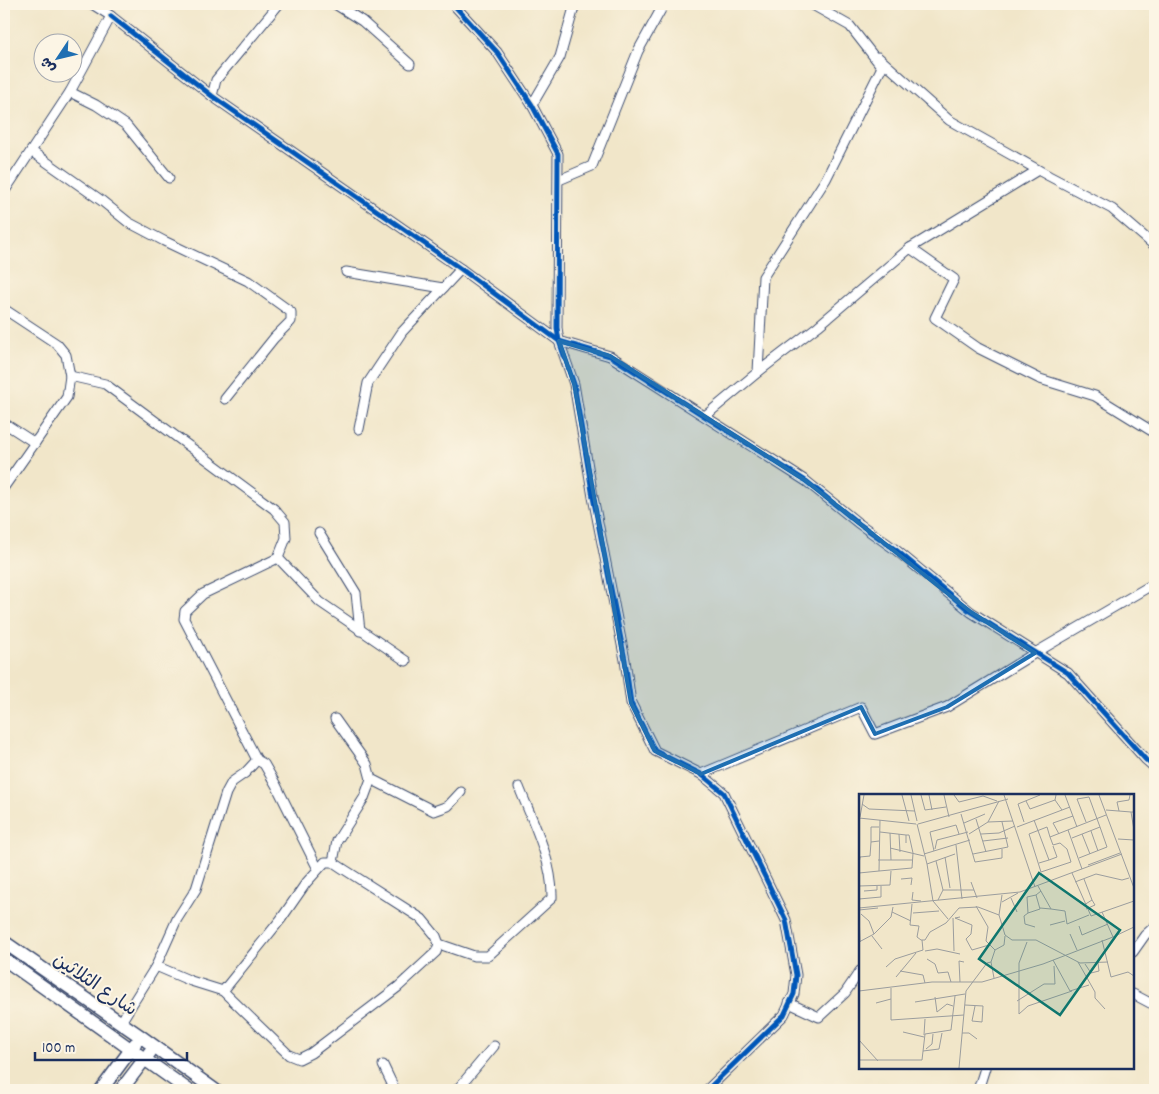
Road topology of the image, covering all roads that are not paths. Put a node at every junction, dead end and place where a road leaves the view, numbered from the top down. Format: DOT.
graph roads {
  1 [pos="92,4"];
  2 [pos="279,4"];
  3 [pos="335,4"];
  4 [pos="453,4"];
  5 [pos="575,4"];
  6 [pos="664,4"];
  7 [pos="811,4"];
  8 [pos="111,16"];
  9 [pos="865,46"];
  10 [pos="410,64"];
  11 [pos="70,92"];
  12 [pos="212,96"];
  13 [pos="532,105"];
  14 [pos="31,151"];
  15 [pos="1038,170"];
  16 [pos="169,178"];
  17 [pos="559,180"];
  18 [pos="4,192"];
  19 [pos="1155,246"];
  20 [pos="910,248"];
  21 [pos="461,269"];
  22 [pos="346,272"];
  23 [pos="443,288"];
  24 [pos="4,309"];
  25 [pos="559,341"];
  26 [pos="758,372"];
  27 [pos="70,376"];
  28 [pos="225,399"];
  29 [pos="705,416"];
  30 [pos="4,423"];
  31 [pos="359,430"];
  32 [pos="1155,434"];
  33 [pos="34,443"];
  34 [pos="4,487"];
  35 [pos="319,532"];
  36 [pos="278,558"];
  37 [pos="1155,583"];
  38 [pos="360,631"];
  39 [pos="1035,653"];
  40 [pos="406,661"];
  41 [pos="335,719"];
  42 [pos="257,760"];
  43 [pos="1155,768"];
  44 [pos="701,774"];
  45 [pos="370,779"];
  46 [pos="519,786"];
  47 [pos="462,792"];
  48 [pos="333,862"];
  49 [pos="318,870"];
  50 [pos="1155,926"];
  51 [pos="4,942"];
  52 [pos="439,944"];
  53 [pos="1134,951"];
  54 [pos="4,959"];
  55 [pos="156,966"];
  56 [pos="859,972"];
  57 [pos="223,991"];
  58 [pos="1134,995"];
  59 [pos="789,1003"];
  60 [pos="1155,1003"];
  61 [pos="121,1022"];
  62 [pos="140,1036"];
  63 [pos="154,1046"];
  64 [pos="494,1046"];
  65 [pos="131,1049"];
  66 [pos="145,1059"];
  67 [pos="383,1065"];
  68 [pos="985,1069"];
  69 [pos="101,1090"];
  70 [pos="121,1090"];
  71 [pos="188,1090"];
  72 [pos="216,1090"];
  73 [pos="396,1090"];
  74 [pos="458,1090"];
  75 [pos="707,1090"];
  76 [pos="978,1090"];
  1 -- 8 [label="street"];
  2 -- 12 [label="street"];
  3 -- 10 [label="street"];
  4 -- 13 [label="street"];
  5 -- 13 [label="street"];
  6 -- 17 [label="street"];
  7 -- 9 [label="street"];
  8 -- 11 [label="street"];
  8 -- 12 [label="street"];
  9 -- 15 [label="street"];
  9 -- 26 [label="street"];
  11 -- 14 [label="street"];
  11 -- 16 [label="street"];
  12 -- 21 [label="street"];
  13 -- 17 [label="street"];
  14 -- 18 [label="street"];
  14 -- 28 [label="street"];
  15 -- 19 [label="street"];
  15 -- 20 [label="street"];
  17 -- 25 [label="street"];
  20 -- 26 [label="street"];
  20 -- 32 [label="street"];
  21 -- 23 [label="street"];
  21 -- 25 [label="street"];
  22 -- 23 [label="street"];
  23 -- 31 [label="street"];
  24 -- 27 [label="street"];
  25 -- 29 [label="street"];
  25 -- 44 [label="street"];
  26 -- 29 [label="street"];
  27 -- 33 [label="street"];
  27 -- 36 [label="street"];
  29 -- 39 [label="street"];
  30 -- 33 [label="street"];
  33 -- 34 [label="street"];
  35 -- 38 [label="street"];
  36 -- 38 [label="street"];
  36 -- 42 [label="street"];
  37 -- 39 [label="street"];
  38 -- 40 [label="street"];
  39 -- 43 [label="street"];
  39 -- 44 [label="street"];
  41 -- 45 [label="street"];
  42 -- 49 [label="street"];
  42 -- 55 [label="street"];
  44 -- 59 [label="street"];
  45 -- 47 [label="street"];
  45 -- 48 [label="street"];
  46 -- 52 [label="street"];
  48 -- 49 [label="street"];
  48 -- 52 [label="street"];
  49 -- 57 [label="street"];
  50 -- 53 [label="street"];
  51 -- 61 [label="street, شارع الثلاثين"];
  52 -- 57 [label="street"];
  54 -- 65 [label="street, شارع الثلاثين"];
  55 -- 57 [label="street"];
  55 -- 61 [label="street"];
  56 -- 59 [label="street"];
  58 -- 60 [label="street"];
  59 -- 75 [label="street"];
  61 -- 62 [label="street, شارع الثلاثين"];
  62 -- 63 [label="street, شارع الثلاثين"];
  62 -- 65 [label="street"];
  63 -- 66 [label="street"];
  63 -- 72 [label="street, شارع الثلاثين"];
  64 -- 74 [label="street"];
  65 -- 66 [label="street, شارع الثلاثين"];
  65 -- 69 [label="street"];
  66 -- 70 [label="street"];
  66 -- 71 [label="street, شارع الثلاثين"];
  67 -- 73 [label="street"];
  68 -- 76 [label="street"];
}
